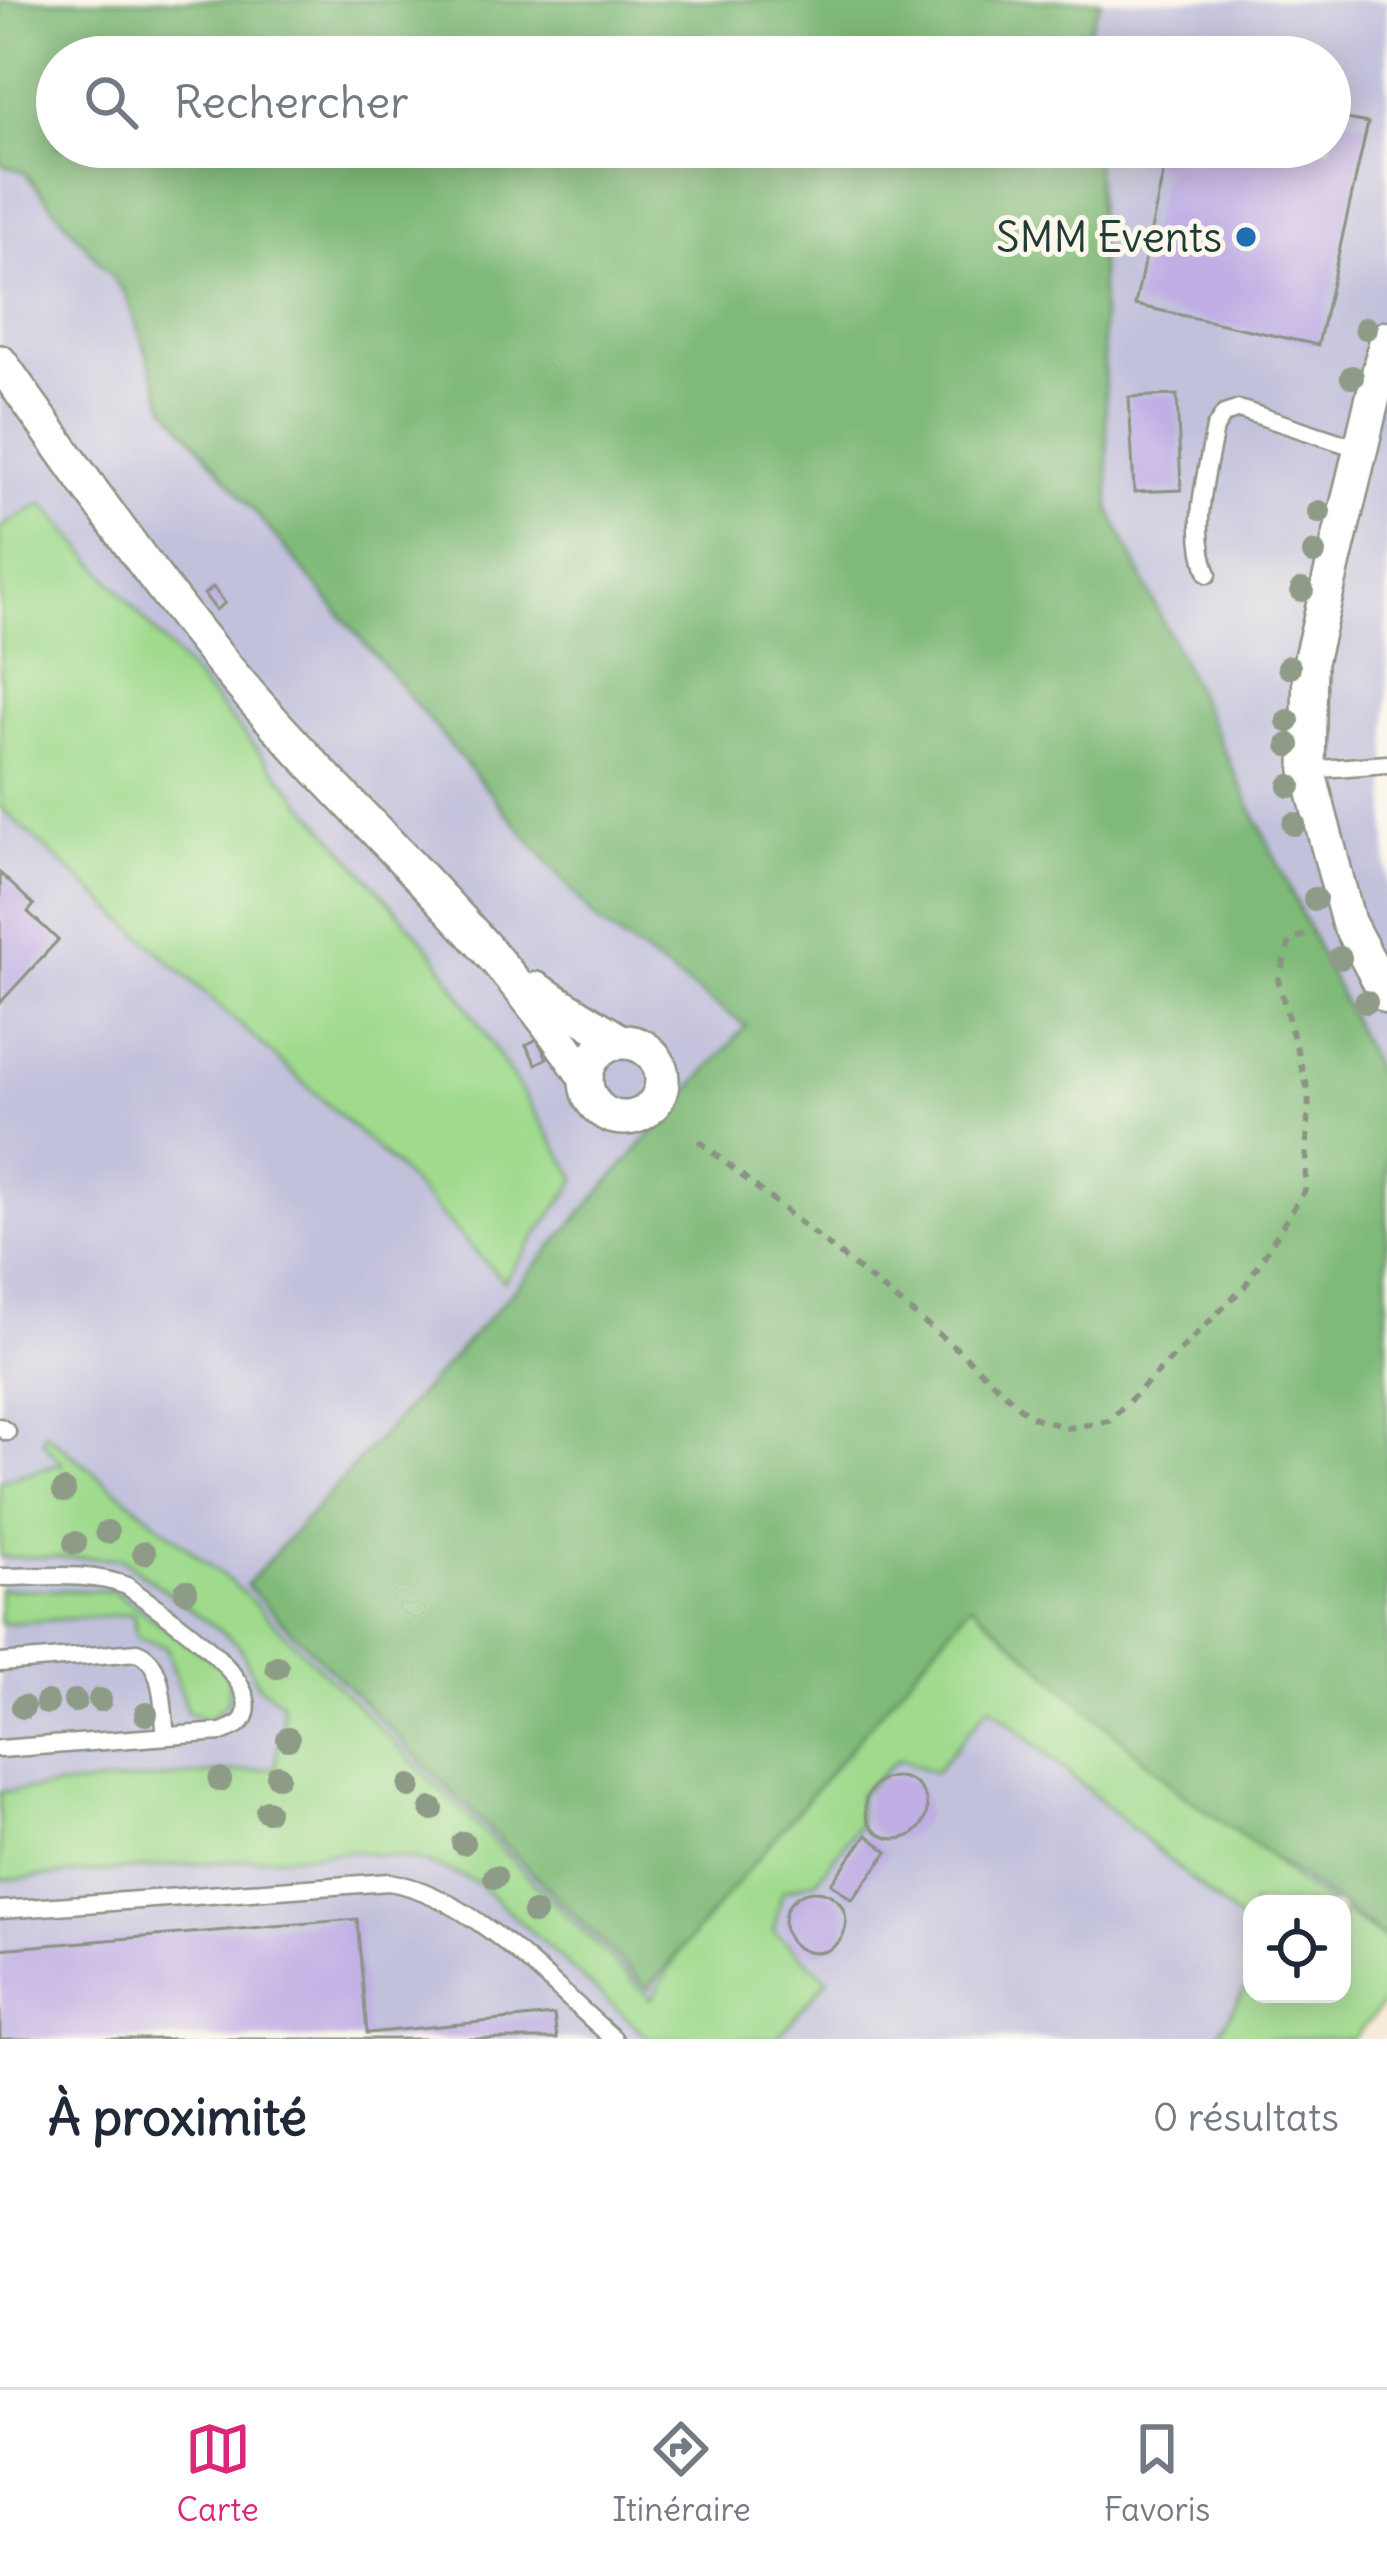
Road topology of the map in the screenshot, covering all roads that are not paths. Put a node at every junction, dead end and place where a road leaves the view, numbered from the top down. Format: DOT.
graph roads {
  1 [pos="1387,338"];
  2 [pos="0,362"];
  3 [pos="1360,449"];
  4 [pos="1208,574"];
  5 [pos="1387,764"];
  6 [pos="1308,770"];
  7 [pos="492,955"];
  8 [pos="1387,996"];
  9 [pos="620,1042"];
  10 [pos="585,1077"];
  11 [pos="0,1577"];
  12 [pos="0,1663"];
  13 [pos="166,1736"];
  14 [pos="0,1749"];
  15 [pos="0,1910"];
  16 [pos="614,2039"];
  1 -- 3 [label="street"];
  2 -- 7 [label="street"];
  3 -- 4 [label="lane"];
  3 -- 6 [label="street"];
  5 -- 6 [label="lane"];
  6 -- 8 [label="street"];
  7 -- 9 [label="street"];
  7 -- 10 [label="street"];
  9 -- 10 [label="street"];
  9 -- 10 [label="street"];
  11 -- 13 [label="lane"];
  12 -- 13 [label="lane"];
  13 -- 14 [label="lane"];
  15 -- 16 [label="lane"];
}
